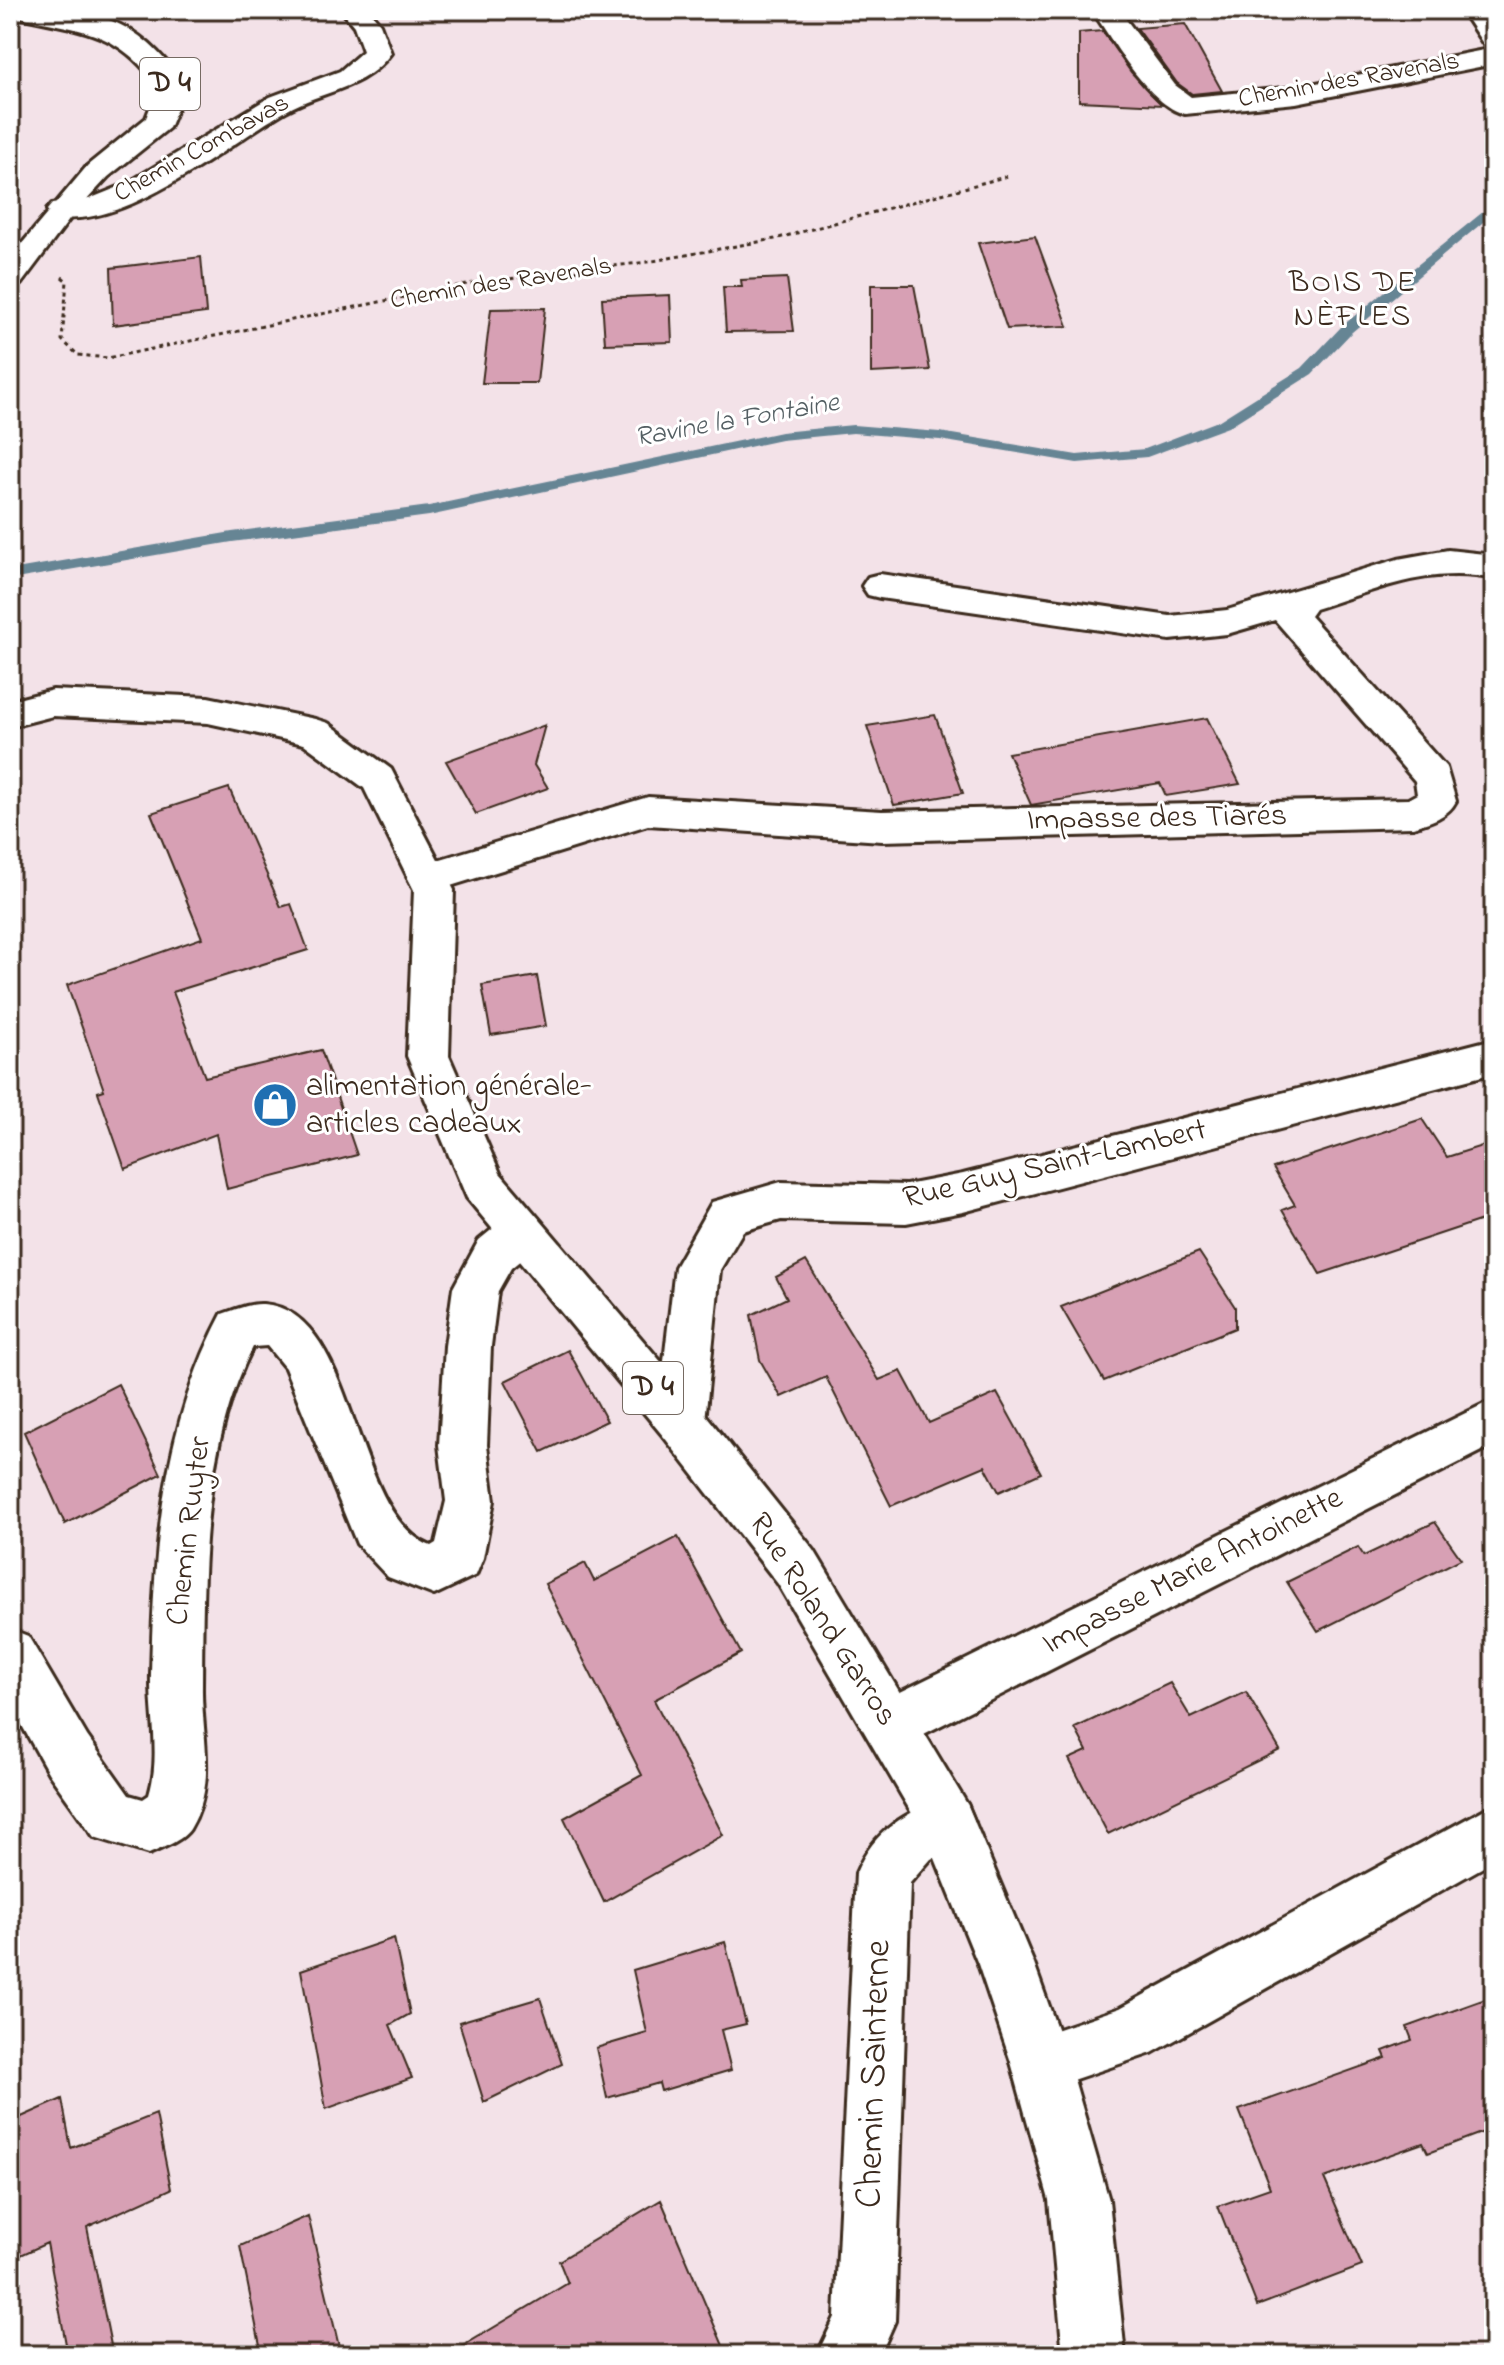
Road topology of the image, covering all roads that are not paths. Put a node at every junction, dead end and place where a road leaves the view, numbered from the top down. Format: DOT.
graph roads {
  1 [pos="24,10"];
  2 [pos="354,10"];
  3 [pos="1105,10"];
  4 [pos="1474,10"];
  5 [pos="1494,39"];
  6 [pos="1494,56"];
  7 [pos="53,222"];
  8 [pos="10,278"];
  9 [pos="1494,567"];
  10 [pos="880,586"];
  11 [pos="1303,600"];
  12 [pos="10,714"];
  13 [pos="428,878"];
  14 [pos="1494,1056"];
  15 [pos="522,1232"];
  16 [pos="681,1421"];
  17 [pos="1494,1421"];
  18 [pos="10,1654"];
  19 [pos="892,1723"];
  20 [pos="948,1823"];
  21 [pos="1494,1831"];
  22 [pos="1040,2062"];
  23 [pos="848,2355"];
  24 [pos="1094,2355"];
  1 -- 7 [label="street, D 4"];
  2 -- 7 [label="street, Chemin Combavas"];
  3 -- 6 [label="street, Chemin des Ravenals"];
  4 -- 5 [label="street"];
  7 -- 8 [label="street, D 4"];
  9 -- 11 [label="street"];
  10 -- 11 [label="street"];
  11 -- 13 [label="street, Impasse des Tiarés"];
  12 -- 13 [label="street, Rue Roland Garros / D 4"];
  13 -- 15 [label="street, Rue Roland Garros / D 4"];
  14 -- 16 [label="street, Rue Guy Saint-Lambert"];
  15 -- 16 [label="street, Rue Roland Garros / D 4"];
  15 -- 18 [label="street, Chemin Ruyter"];
  16 -- 19 [label="street, Rue Roland Garros / D 4"];
  17 -- 19 [label="street, Impasse Marie Antoinette"];
  19 -- 20 [label="street, Rue Roland Garros / D 4"];
  20 -- 22 [label="street, Rue Roland Garros / D 4"];
  20 -- 23 [label="street, Chemin Sainterne"];
  21 -- 22 [label="street"];
  22 -- 24 [label="street, Rue Roland Garros / D 4"];
}
